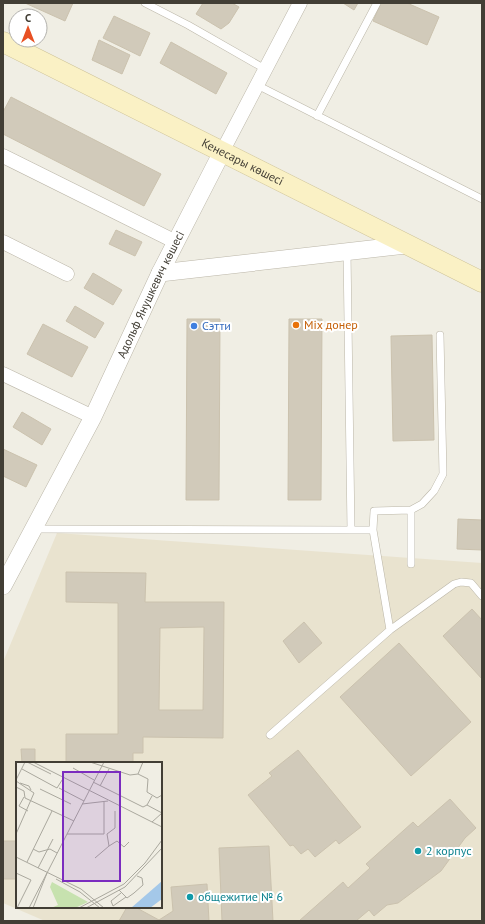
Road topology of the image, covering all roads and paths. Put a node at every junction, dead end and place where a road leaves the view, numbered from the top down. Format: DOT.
graph roads {
  1 [pos="145,3"];
  2 [pos="300,3"];
  3 [pos="377,3"];
  4 [pos="4,46"];
  5 [pos="265,69"];
  6 [pos="257,85"];
  7 [pos="317,116"];
  8 [pos="222,152"];
  9 [pos="3,156"];
  10 [pos="482,199"];
  11 [pos="3,242"];
  12 [pos="176,242"];
  13 [pos="406,245"];
  14 [pos="347,251"];
  15 [pos="160,273"];
  16 [pos="67,274"];
  17 [pos="482,282"];
  18 [pos="440,335"];
  19 [pos="3,374"];
  20 [pos="93,417"];
  21 [pos="411,510"];
  22 [pos="34,529"];
  23 [pos="351,530"];
  24 [pos="373,530"];
  25 [pos="411,564"];
  26 [pos="3,586"];
  27 [pos="482,596"];
  28 [pos="390,630"];
  29 [pos="270,735"];
  1 -- 5 [label="lane"];
  2 -- 5 [label="street, Адольф Янушкевич көшесі"];
  3 -- 7 [label="lane"];
  4 -- 8 [label="main road, Кенесары көшесі"];
  5 -- 6 [label="street, Адольф Янушкевич көшесі"];
  6 -- 7 [label="lane"];
  6 -- 8 [label="street, Адольф Янушкевич көшесі"];
  7 -- 10 [label="lane"];
  8 -- 12 [label="street, Адольф Янушкевич көшесі"];
  8 -- 13 [label="main road, Кенесары көшесі"];
  9 -- 12 [label="street"];
  11 -- 16 [label="street"];
  12 -- 15 [label="street, Адольф Янушкевич көшесі"];
  13 -- 14 [label="street"];
  13 -- 17 [label="main road, Кенесары көшесі"];
  14 -- 15 [label="street"];
  14 -- 23 [label="lane"];
  15 -- 20 [label="street, Адольф Янушкевич көшесі"];
  18 -- 21 [label="lane"];
  19 -- 20 [label="street"];
  20 -- 22 [label="street, Адольф Янушкевич көшесі"];
  21 -- 24 [label="lane"];
  21 -- 25 [label="lane"];
  22 -- 23 [label="lane"];
  22 -- 26 [label="street, Адольф Янушкевич көшесі"];
  23 -- 24 [label="lane"];
  24 -- 28 [label="lane"];
  27 -- 28 [label="lane"];
  28 -- 29 [label="lane"];
}
